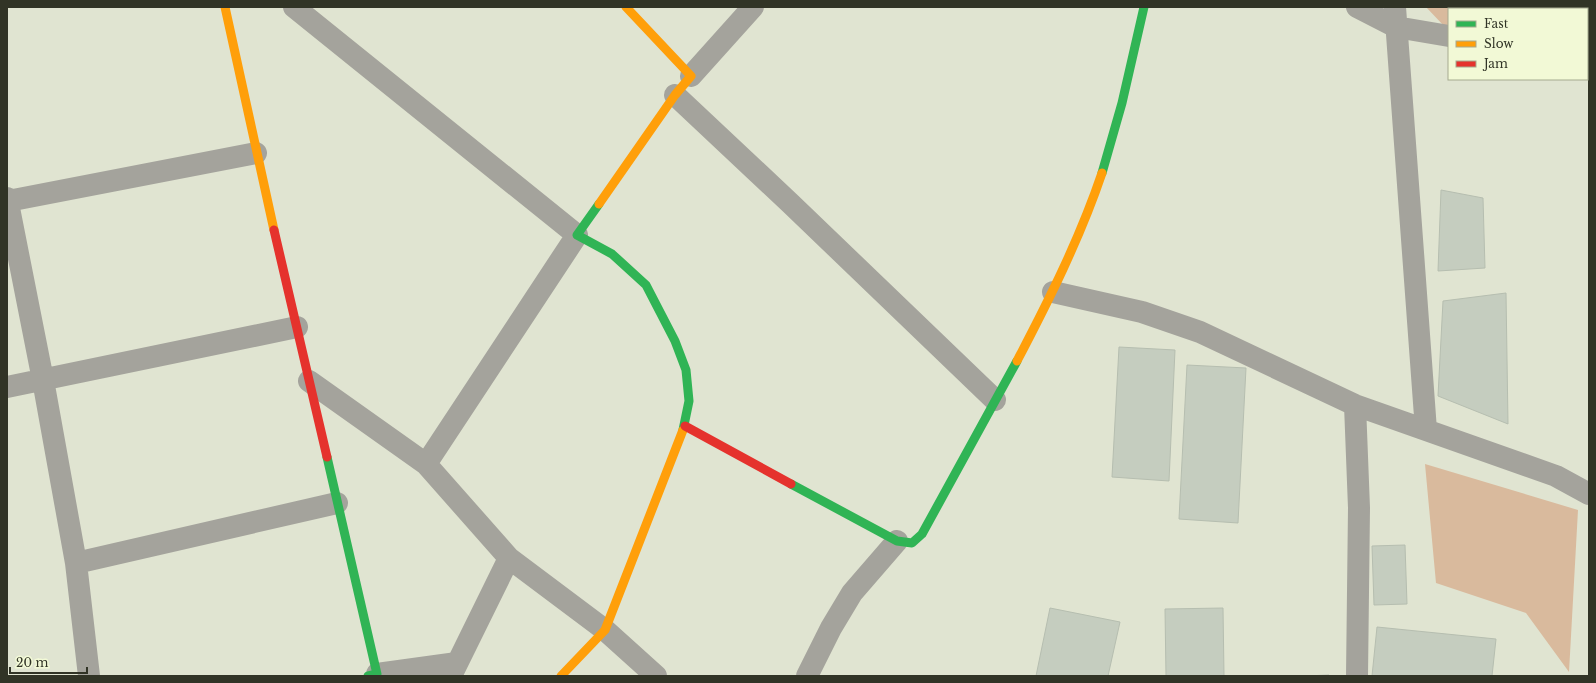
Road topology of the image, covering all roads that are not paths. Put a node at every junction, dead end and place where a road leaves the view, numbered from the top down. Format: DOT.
graph roads {
  1 [pos="225,7"];
  2 [pos="294,7"];
  3 [pos="626,7"];
  4 [pos="753,7"];
  5 [pos="1144,7"];
  6 [pos="1357,7"];
  7 [pos="1396,17"];
  8 [pos="1448,36"];
  9 [pos="691,76"];
  10 [pos="675,95"];
  11 [pos="256,153"];
  12 [pos="7,199"];
  13 [pos="577,235"];
  14 [pos="1053,292"];
  15 [pos="297,327"];
  16 [pos="43,380"];
  17 [pos="309,381"];
  18 [pos="7,387"];
  19 [pos="995,400"];
  20 [pos="1355,405"];
  21 [pos="685,426"];
  22 [pos="1426,430"];
  23 [pos="426,464"];
  24 [pos="1589,494"];
  25 [pos="337,503"];
  26 [pos="897,541"];
  27 [pos="509,558"];
  28 [pos="76,563"];
  29 [pos="605,630"];
  30 [pos="454,670"];
  31 [pos="372,675"];
  32 [pos="89,676"];
  33 [pos="561,676"];
  34 [pos="656,676"];
  35 [pos="807,676"];
  36 [pos="1357,676"];
  1 -- 11 [label="street"];
  2 -- 13 [label="street"];
  3 -- 9 [label="street"];
  4 -- 9 [label="street"];
  5 -- 14 [label="street"];
  6 -- 7 [label="street"];
  7 -- 8 [label="street"];
  7 -- 22 [label="street"];
  9 -- 10 [label="street"];
  10 -- 13 [label="street"];
  10 -- 19 [label="street"];
  11 -- 12 [label="street"];
  11 -- 15 [label="street"];
  12 -- 16 [label="street"];
  13 -- 21 [label="street"];
  13 -- 23 [label="street"];
  14 -- 19 [label="street"];
  14 -- 20 [label="street"];
  15 -- 16 [label="street"];
  15 -- 17 [label="street"];
  16 -- 18 [label="street"];
  16 -- 28 [label="street"];
  17 -- 23 [label="street"];
  17 -- 25 [label="street"];
  19 -- 26 [label="street"];
  20 -- 22 [label="street"];
  20 -- 36 [label="street"];
  21 -- 26 [label="street"];
  21 -- 29 [label="street"];
  22 -- 24 [label="street"];
  23 -- 27 [label="street"];
  25 -- 28 [label="street"];
  25 -- 31 [label="street"];
  26 -- 35 [label="street"];
  27 -- 29 [label="street"];
  27 -- 30 [label="street"];
  28 -- 32 [label="street"];
  29 -- 33 [label="street"];
  29 -- 34 [label="street"];
  30 -- 31 [label="street"];
}
